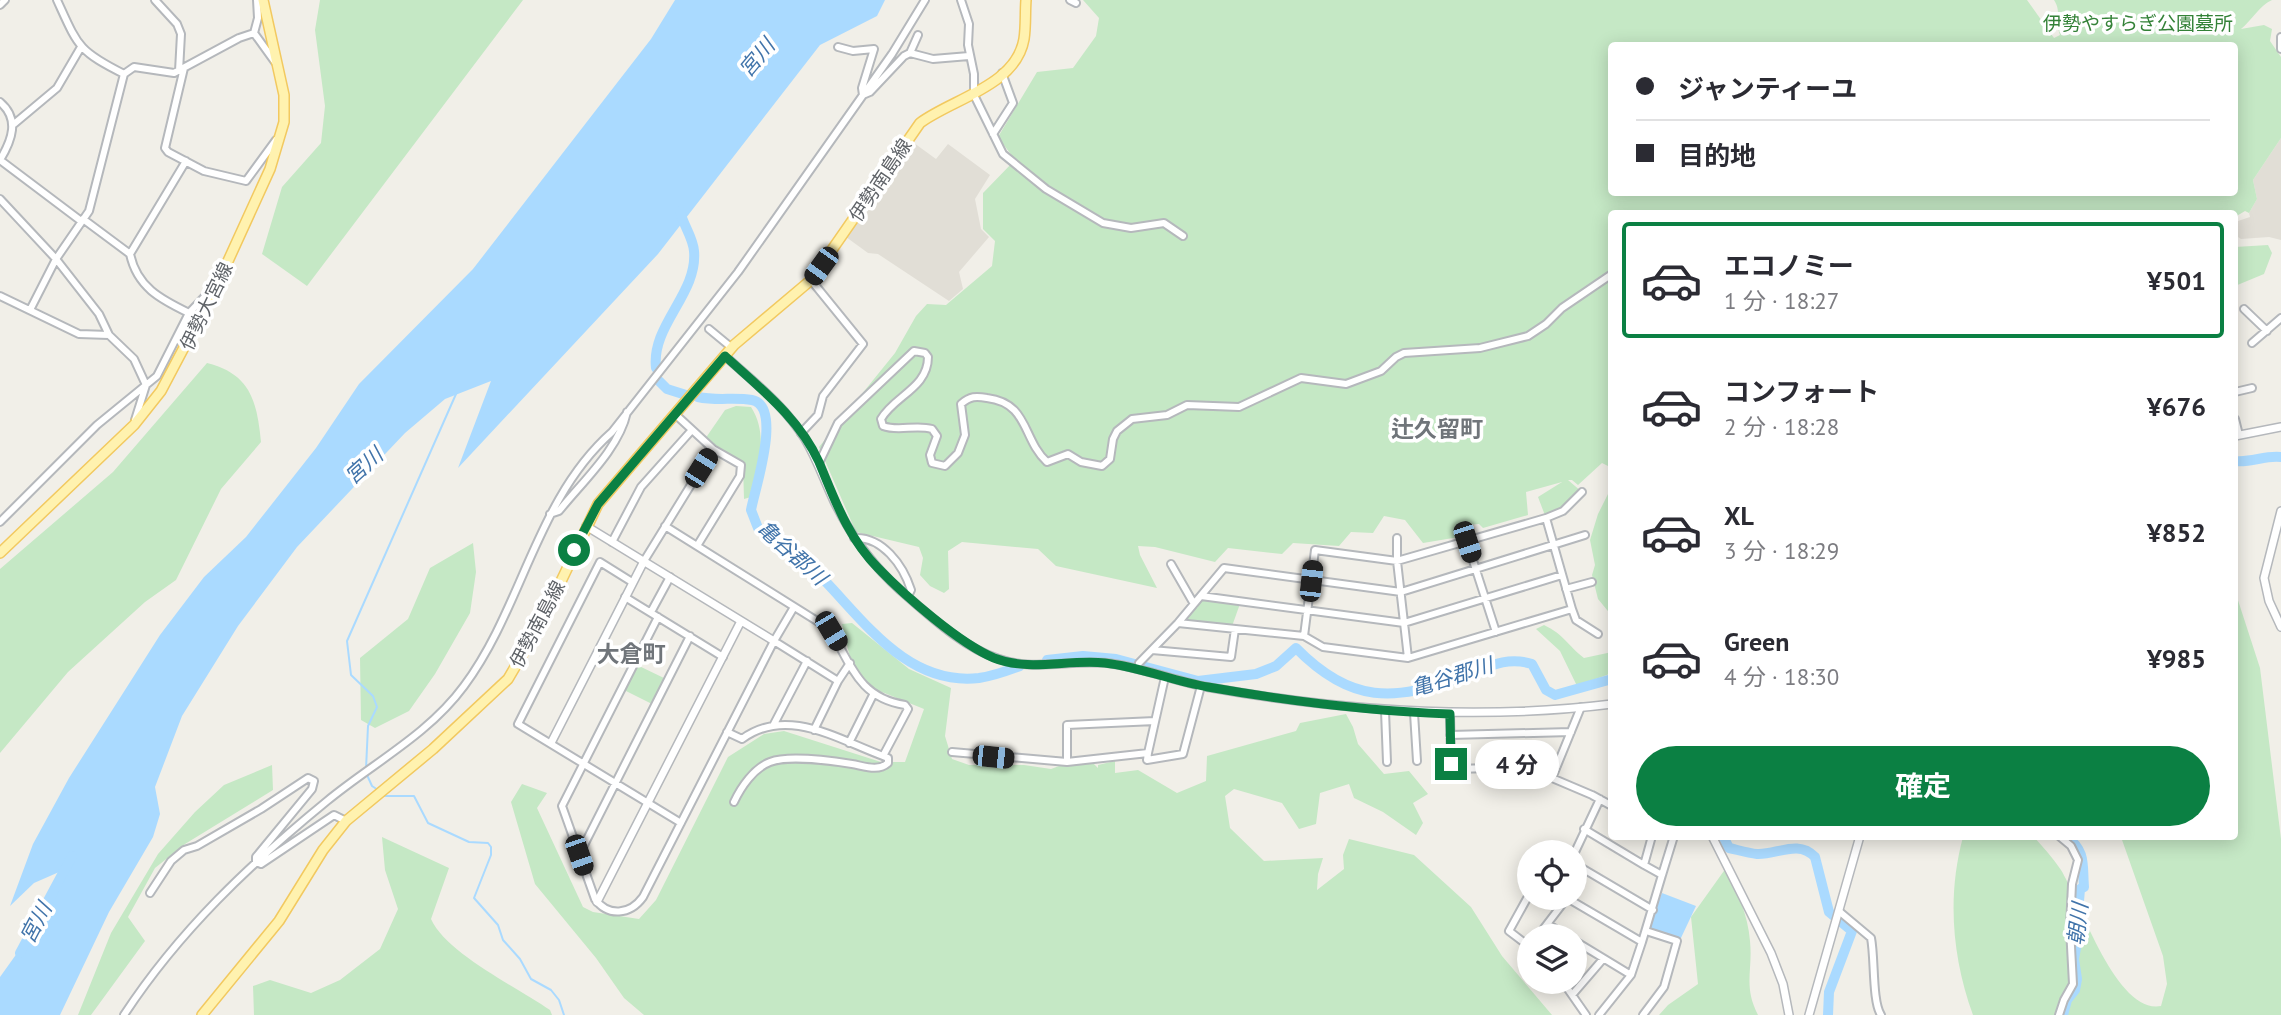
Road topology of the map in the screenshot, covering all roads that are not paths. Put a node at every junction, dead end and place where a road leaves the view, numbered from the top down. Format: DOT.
graph roads {
  1 [pos="5,0"];
  2 [pos="57,0"];
  3 [pos="155,0"];
  4 [pos="257,0"];
  5 [pos="263,0"];
  6 [pos="925,0"];
  7 [pos="961,0"];
  8 [pos="1027,0"];
  9 [pos="0,5"];
  10 [pos="254,33"];
  11 [pos="918,35"];
  12 [pos="2281,37"];
  13 [pos="80,47"];
  14 [pos="838,47"];
  15 [pos="2281,49"];
  16 [pos="910,53"];
  17 [pos="970,56"];
  18 [pos="277,65"];
  19 [pos="181,70"];
  20 [pos="1002,73"];
  21 [pos="124,74"];
  22 [pos="863,95"];
  23 [pos="974,95"];
  24 [pos="0,102"];
  25 [pos="14,124"];
  26 [pos="282,133"];
  27 [pos="993,134"];
  28 [pos="0,160"];
  29 [pos="186,161"];
  30 [pos="0,199"];
  31 [pos="82,220"];
  32 [pos="1184,236"];
  33 [pos="130,254"];
  34 [pos="56,259"];
  35 [pos="1608,277"];
  36 [pos="811,280"];
  37 [pos="218,283"];
  38 [pos="0,296"];
  39 [pos="2244,309"];
  40 [pos="30,310"];
  41 [pos="189,313"];
  42 [pos="2281,318"];
  43 [pos="709,330"];
  44 [pos="2266,331"];
  45 [pos="109,335"];
  46 [pos="2252,343"];
  47 [pos="732,348"];
  48 [pos="725,356"];
  49 [pos="146,385"];
  50 [pos="2252,388"];
  51 [pos="2238,391"];
  52 [pos="627,410"];
  53 [pos="676,415"];
  54 [pos="134,425"];
  55 [pos="2281,427"];
  56 [pos="691,431"];
  57 [pos="801,433"];
  58 [pos="2238,436"];
  59 [pos="713,449"];
  60 [pos="819,463"];
  61 [pos="1582,492"];
  62 [pos="2281,511"];
  63 [pos="550,514"];
  64 [pos="1546,517"];
  65 [pos="0,522"];
  66 [pos="586,526"];
  67 [pos="665,526"];
  68 [pos="1584,534"];
  69 [pos="854,538"];
  70 [pos="1397,538"];
  71 [pos="612,542"];
  72 [pos="1467,542"];
  73 [pos="1554,545"];
  74 [pos="697,546"];
  75 [pos="0,553"];
  76 [pos="644,561"];
  77 [pos="1397,561"];
  78 [pos="1171,564"];
  79 [pos="1475,569"];
  80 [pos="1562,575"];
  81 [pos="670,577"];
  82 [pos="1311,581"];
  83 [pos="632,582"];
  84 [pos="1591,582"];
  85 [pos="1566,589"];
  86 [pos="1401,592"];
  87 [pos="908,596"];
  88 [pos="1201,596"];
  89 [pos="625,597"];
  90 [pos="1485,598"];
  91 [pos="1194,604"];
  92 [pos="794,607"];
  93 [pos="1572,609"];
  94 [pos="1307,610"];
  95 [pos="651,612"];
  96 [pos="658,617"];
  97 [pos="741,621"];
  98 [pos="1178,623"];
  99 [pos="1404,623"];
  100 [pos="2281,628"];
  101 [pos="1235,629"];
  102 [pos="1496,632"];
  103 [pos="1598,634"];
  104 [pos="690,636"];
  105 [pos="1304,636"];
  106 [pos="774,641"];
  107 [pos="1152,650"];
  108 [pos="723,657"];
  109 [pos="1408,658"];
  110 [pos="807,661"];
  111 [pos="850,663"];
  112 [pos="1137,666"];
  113 [pos="1165,677"];
  114 [pos="838,681"];
  115 [pos="1201,686"];
  116 [pos="873,695"];
  117 [pos="1608,704"];
  118 [pos="1581,707"];
  119 [pos="1385,711"];
  120 [pos="1414,713"];
  121 [pos="1450,714"];
  122 [pos="1155,721"];
  123 [pos="774,724"];
  124 [pos="814,730"];
  125 [pos="727,732"];
  126 [pos="1571,732"];
  127 [pos="1450,736"];
  128 [pos="551,743"];
  129 [pos="849,743"];
  130 [pos="952,752"];
  131 [pos="1148,753"];
  132 [pos="883,756"];
  133 [pos="1417,761"];
  134 [pos="1067,762"];
  135 [pos="1387,762"];
  136 [pos="584,764"];
  137 [pos="1557,766"];
  138 [pos="616,783"];
  139 [pos="1600,799"];
  140 [pos="734,802"];
  141 [pos="647,803"];
  142 [pos="1608,804"];
  143 [pos="346,821"];
  144 [pos="681,823"];
  145 [pos="1584,829"];
  146 [pos="1580,840"];
  147 [pos="1651,840"];
  148 [pos="1673,840"];
  149 [pos="1714,840"];
  150 [pos="1859,840"];
  151 [pos="2064,840"];
  152 [pos="579,855"];
  153 [pos="256,862"];
  154 [pos="1644,865"];
  155 [pos="1587,871"];
  156 [pos="1662,875"];
  157 [pos="150,893"];
  158 [pos="597,902"];
  159 [pos="1521,910"];
  160 [pos="1587,910"];
  161 [pos="1653,910"];
  162 [pos="1839,915"];
  163 [pos="1646,931"];
  164 [pos="1517,937"];
  165 [pos="1642,942"];
  166 [pos="1587,949"];
  167 [pos="1603,959"];
  168 [pos="1631,975"];
  169 [pos="1572,995"];
  170 [pos="124,1015"];
  171 [pos="202,1015"];
  172 [pos="1586,1015"];
  173 [pos="1599,1015"];
  174 [pos="1643,1015"];
  175 [pos="1789,1015"];
  176 [pos="1809,1015"];
  177 [pos="1881,1015"];
  178 [pos="2059,1015"];
  1 -- 9 [label="street"];
  2 -- 13 [label="street"];
  3 -- 19 [label="street"];
  4 -- 10 [label="street"];
  5 -- 18 [label="main road, 伊勢大宮線"];
  6 -- 22 [label="street"];
  7 -- 17 [label="street"];
  8 -- 20 [label="main road, 伊勢南島線"];
  10 -- 18 [label="street"];
  10 -- 19 [label="street"];
  11 -- 16 [label="street"];
  12 -- 15 [label="street"];
  13 -- 21 [label="street"];
  13 -- 25 [label="street"];
  14 -- 22 [label="street"];
  16 -- 17 [label="street"];
  16 -- 22 [label="street"];
  17 -- 23 [label="street"];
  18 -- 26 [label="main road, 伊勢大宮線"];
  19 -- 21 [label="street"];
  19 -- 29 [label="street"];
  20 -- 23 [label="main road, 伊勢南島線"];
  20 -- 27 [label="street"];
  21 -- 31 [label="street"];
  22 -- 52 [label="street"];
  23 -- 27 [label="street"];
  23 -- 36 [label="main road, 伊勢南島線"];
  24 -- 25 [label="street"];
  25 -- 28 [label="street"];
  26 -- 29 [label="street"];
  26 -- 37 [label="main road, 伊勢大宮線"];
  27 -- 32 [label="street"];
  28 -- 31 [label="street"];
  29 -- 33 [label="street"];
  30 -- 34 [label="street"];
  31 -- 33 [label="street"];
  31 -- 34 [label="street"];
  33 -- 41 [label="street"];
  34 -- 40 [label="street"];
  34 -- 45 [label="street"];
  35 -- 60 [label="street"];
  36 -- 47 [label="main road, 伊勢南島線"];
  36 -- 57 [label="street"];
  37 -- 41 [label="street"];
  37 -- 54 [label="main road, 伊勢大宮線"];
  38 -- 40 [label="street"];
  39 -- 44 [label="street"];
  40 -- 45 [label="street"];
  41 -- 49 [label="street"];
  42 -- 44 [label="street"];
  43 -- 47 [label="street"];
  44 -- 46 [label="street"];
  45 -- 49 [label="street"];
  47 -- 48 [label="main road, 伊勢南島線"];
  48 -- 53 [label="main road, 伊勢南島線"];
  48 -- 57 [label="street"];
  49 -- 54 [label="street"];
  49 -- 65 [label="street"];
  50 -- 51 [label="street"];
  52 -- 63 [label="street"];
  52 -- 63 [label="street"];
  53 -- 56 [label="street"];
  53 -- 66 [label="main road, 伊勢南島線"];
  54 -- 75 [label="main road, 伊勢大宮線"];
  55 -- 58 [label="street"];
  56 -- 59 [label="street"];
  56 -- 71 [label="street"];
  57 -- 60 [label="street"];
  59 -- 67 [label="street"];
  59 -- 74 [label="street"];
  60 -- 69 [label="street"];
  61 -- 64 [label="street"];
  62 -- 100 [label="street"];
  63 -- 153 [label="street"];
  64 -- 72 [label="street"];
  64 -- 73 [label="street"];
  66 -- 71 [label="street"];
  66 -- 143 [label="main road, 伊勢南島線"];
  67 -- 74 [label="street"];
  67 -- 76 [label="street"];
  68 -- 73 [label="street"];
  69 -- 87 [label="street"];
  69 -- 87 [label="street"];
  70 -- 77 [label="street"];
  71 -- 76 [label="street"];
  72 -- 77 [label="street"];
  72 -- 79 [label="street"];
  73 -- 79 [label="street"];
  73 -- 80 [label="street"];
  74 -- 92 [label="street"];
  76 -- 81 [label="street"];
  76 -- 83 [label="street"];
  77 -- 82 [label="street"];
  77 -- 86 [label="street"];
  78 -- 91 [label="street"];
  79 -- 86 [label="street"];
  79 -- 90 [label="street"];
  80 -- 85 [label="street"];
  80 -- 90 [label="street"];
  81 -- 95 [label="street"];
  81 -- 97 [label="street"];
  82 -- 86 [label="street"];
  82 -- 88 [label="street"];
  82 -- 94 [label="street"];
  83 -- 89 [label="street"];
  83 -- 128 [label="street"];
  84 -- 85 [label="street"];
  85 -- 93 [label="street"];
  86 -- 99 [label="street"];
  87 -- 112 [label="street"];
  88 -- 91 [label="street"];
  88 -- 94 [label="street"];
  89 -- 95 [label="street"];
  89 -- 128 [label="street"];
  90 -- 99 [label="street"];
  90 -- 102 [label="street"];
  91 -- 98 [label="street"];
  92 -- 106 [label="street"];
  92 -- 111 [label="street"];
  93 -- 102 [label="street"];
  93 -- 103 [label="street"];
  94 -- 99 [label="street"];
  94 -- 105 [label="street"];
  95 -- 96 [label="street"];
  96 -- 104 [label="street"];
  96 -- 136 [label="street"];
  97 -- 106 [label="street"];
  97 -- 108 [label="street"];
  98 -- 101 [label="street"];
  98 -- 107 [label="street"];
  99 -- 109 [label="street"];
  101 -- 105 [label="street"];
  101 -- 107 [label="street"];
  102 -- 109 [label="street"];
  104 -- 108 [label="street"];
  104 -- 138 [label="street"];
  105 -- 109 [label="street"];
  106 -- 110 [label="street"];
  106 -- 125 [label="street"];
  107 -- 112 [label="street"];
  108 -- 141 [label="street"];
  110 -- 114 [label="street"];
  110 -- 123 [label="street"];
  111 -- 114 [label="street"];
  111 -- 116 [label="street"];
  112 -- 113 [label="street"];
  113 -- 115 [label="street"];
  113 -- 122 [label="street"];
  114 -- 124 [label="street"];
  115 -- 119 [label="street"];
  115 -- 131 [label="street"];
  116 -- 129 [label="street"];
  116 -- 132 [label="street"];
  117 -- 118 [label="street"];
  118 -- 121 [label="street"];
  118 -- 126 [label="street"];
  119 -- 120 [label="street"];
  119 -- 135 [label="street"];
  120 -- 121 [label="street"];
  120 -- 133 [label="street"];
  121 -- 127 [label="street"];
  122 -- 131 [label="street"];
  122 -- 134 [label="street"];
  123 -- 124 [label="street"];
  123 -- 125 [label="street"];
  124 -- 129 [label="street"];
  125 -- 144 [label="street"];
  126 -- 127 [label="street"];
  126 -- 137 [label="street"];
  127 -- 137 [label="street"];
  128 -- 136 [label="street"];
  129 -- 132 [label="street"];
  130 -- 134 [label="street"];
  131 -- 134 [label="street"];
  132 -- 140 [label="street"];
  136 -- 138 [label="street"];
  136 -- 152 [label="street"];
  137 -- 139 [label="street"];
  138 -- 141 [label="street"];
  138 -- 152 [label="street"];
  139 -- 142 [label="street"];
  139 -- 145 [label="street"];
  141 -- 144 [label="street"];
  141 -- 158 [label="street"];
  143 -- 153 [label="street"];
  143 -- 171 [label="main road, 伊勢南島線"];
  144 -- 158 [label="street"];
  145 -- 146 [label="street"];
  145 -- 154 [label="street"];
  147 -- 154 [label="street"];
  148 -- 156 [label="street"];
  149 -- 175 [label="street"];
  150 -- 162 [label="street"];
  151 -- 178 [label="street"];
  152 -- 158 [label="street"];
  153 -- 157 [label="street"];
  153 -- 170 [label="street"];
  154 -- 156 [label="street"];
  155 -- 161 [label="street"];
  156 -- 161 [label="street"];
  159 -- 164 [label="street"];
  160 -- 165 [label="street"];
  161 -- 163 [label="street"];
  162 -- 176 [label="street"];
  162 -- 177 [label="street"];
  163 -- 165 [label="street"];
  163 -- 174 [label="street"];
  165 -- 168 [label="street"];
  166 -- 167 [label="street"];
  167 -- 168 [label="street"];
  167 -- 169 [label="street"];
  168 -- 173 [label="street"];
  169 -- 172 [label="street"];
}
